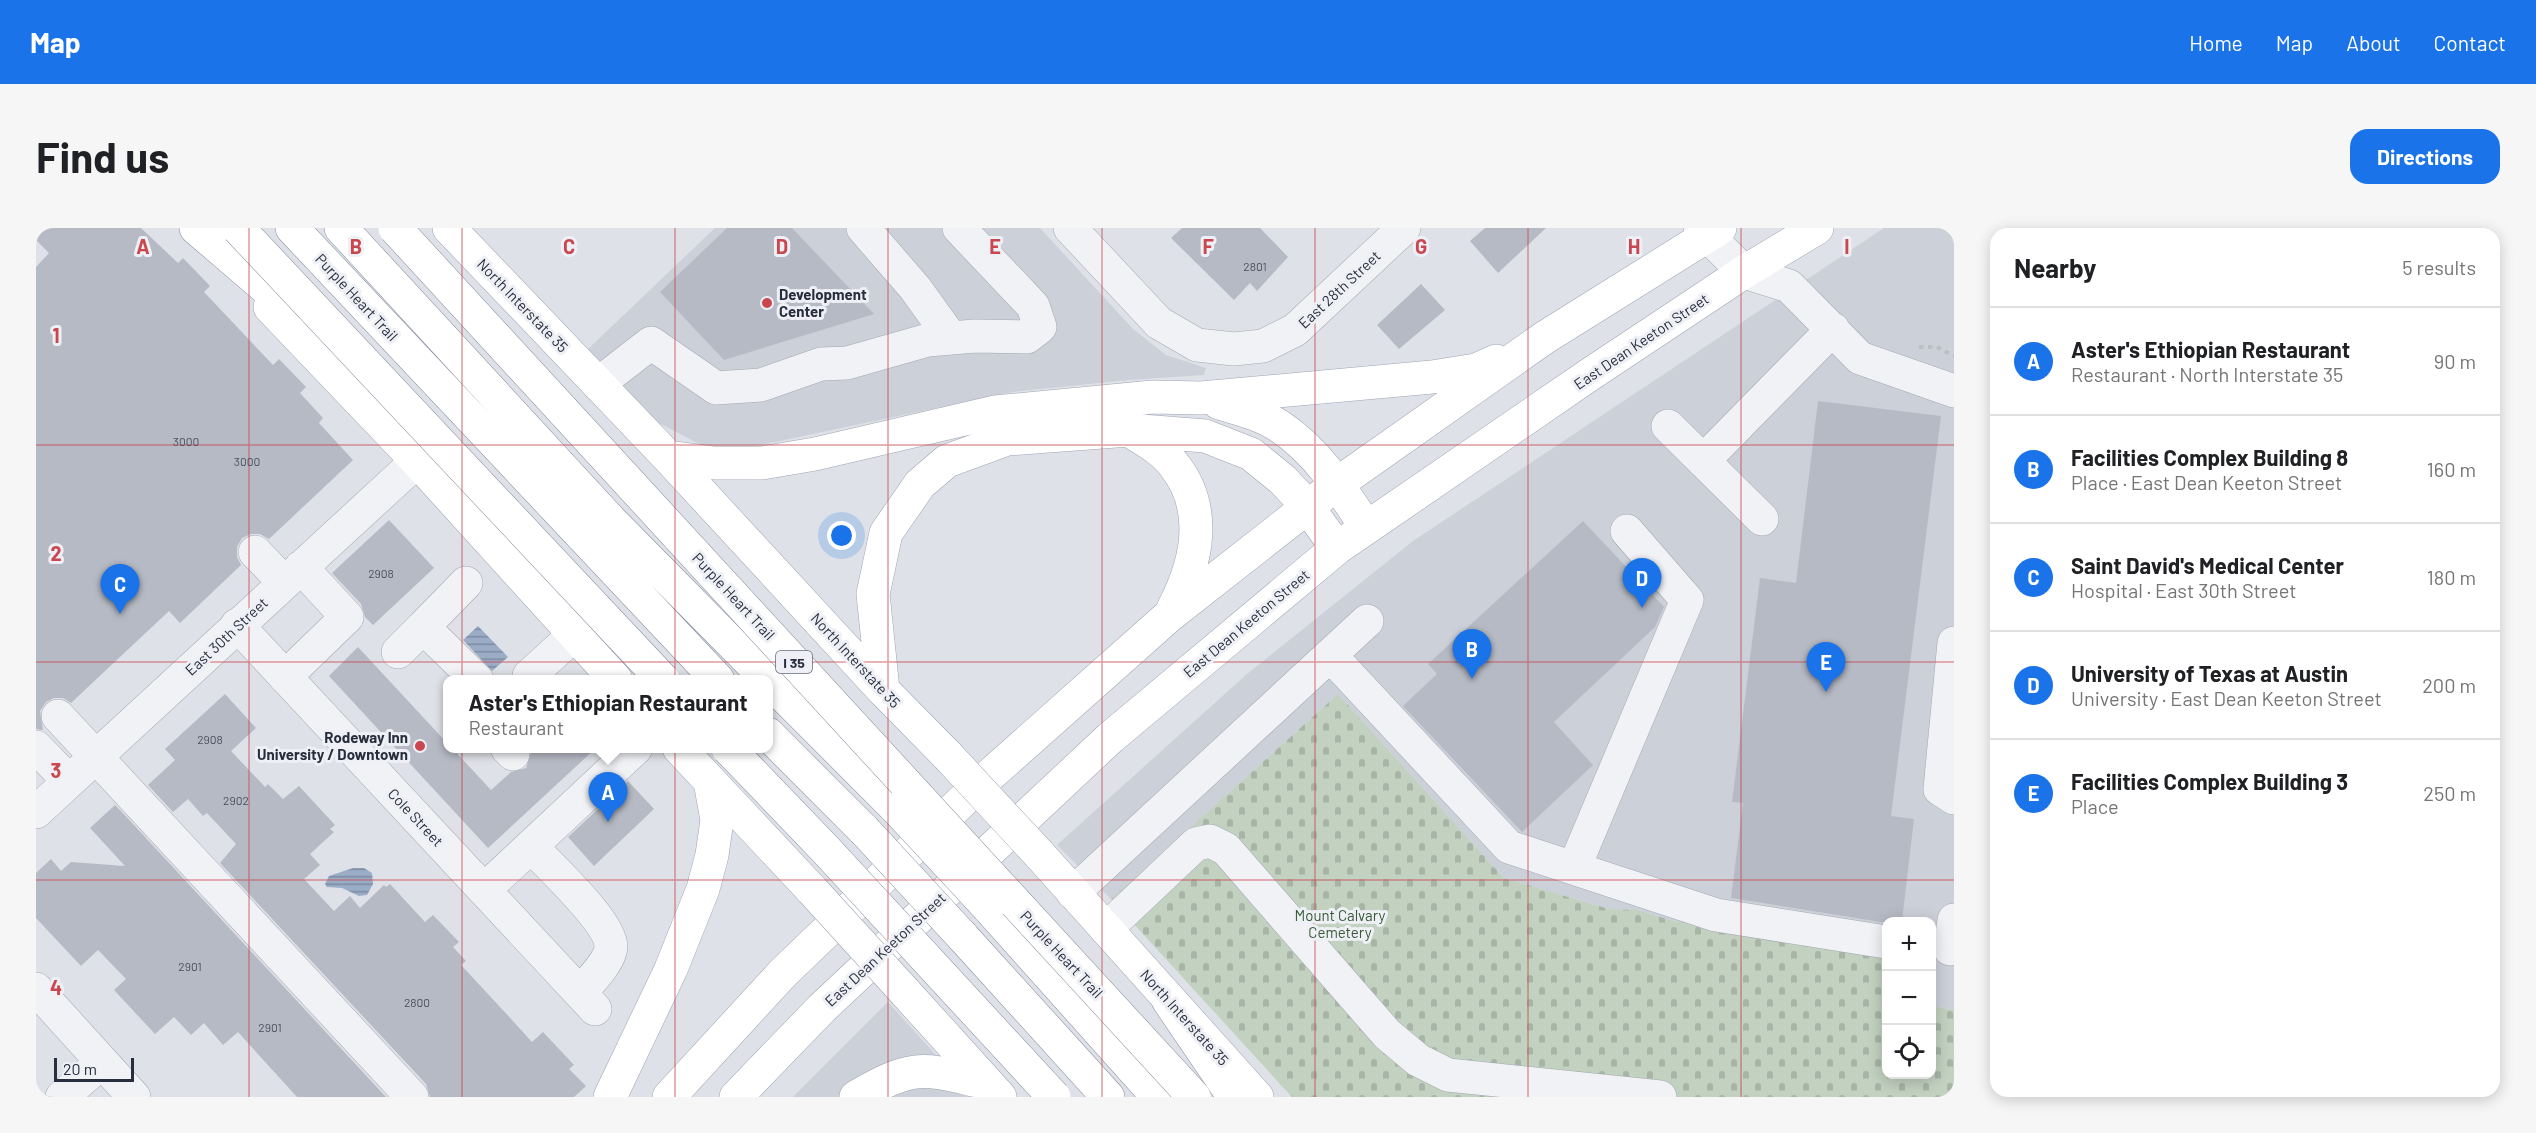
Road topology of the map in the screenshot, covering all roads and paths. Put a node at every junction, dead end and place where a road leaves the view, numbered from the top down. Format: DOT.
graph roads {
  1 [pos="195,228"];
  2 [pos="238,228"];
  3 [pos="292,228"];
  4 [pos="341,228"];
  5 [pos="395,228"];
  6 [pos="449,228"];
  7 [pos="863,228"];
  8 [pos="959,228"];
  9 [pos="1070,228"];
  10 [pos="1817,228"];
  11 [pos="1709,230"];
  12 [pos="1395,231"];
  13 [pos="1744,273"];
  14 [pos="1833,329"];
  15 [pos="951,338"];
  16 [pos="1544,338"];
  17 [pos="598,384"];
  18 [pos="1954,391"];
  19 [pos="1202,398"];
  20 [pos="1668,426"];
  21 [pos="1129,430"];
  22 [pos="668,457"];
  23 [pos="417,460"];
  24 [pos="1703,460"];
  25 [pos="1337,484"];
  26 [pos="1307,506"];
  27 [pos="1762,519"];
  28 [pos="1366,527"];
  29 [pos="1628,531"];
  30 [pos="1336,548"];
  31 [pos="255,552"];
  32 [pos="292,575"];
  33 [pos="466,583"];
  34 [pos="1170,615"];
  35 [pos="1367,621"];
  36 [pos="237,625"];
  37 [pos="423,627"];
  38 [pos="669,627"];
  39 [pos="575,634"];
  40 [pos="1954,644"];
  41 [pos="398,652"];
  42 [pos="1330,655"];
  43 [pos="472,675"];
  44 [pos="530,675"];
  45 [pos="612,675"];
  46 [pos="658,675"];
  47 [pos="713,675"];
  48 [pos="763,675"];
  49 [pos="285,677"];
  50 [pos="773,685"];
  51 [pos="883,690"];
  52 [pos="58,716"];
  53 [pos="773,739"];
  54 [pos="36,747"];
  55 [pos="631,753"];
  56 [pos="685,753"];
  57 [pos="733,753"];
  58 [pos="95,756"];
  59 [pos="69,781"];
  60 [pos="710,781"];
  61 [pos="1954,798"];
  62 [pos="36,812"];
  63 [pos="531,846"];
  64 [pos="1574,868"];
  65 [pos="484,890"];
  66 [pos="1073,893"];
  67 [pos="1106,929"];
  68 [pos="1882,941"];
  69 [pos="1005,985"];
  70 [pos="1168,1000"];
  71 [pos="40,1002"];
  72 [pos="102,1062"];
  73 [pos="994,1090"];
  74 [pos="62,1097"];
  75 [pos="134,1097"];
  76 [pos="412,1097"];
  77 [pos="610,1097"];
  78 [pos="669,1097"];
  79 [pos="736,1097"];
  80 [pos="856,1097"];
  81 [pos="1054,1097"];
  82 [pos="1087,1097"];
  83 [pos="1107,1097"];
  84 [pos="1158,1097"];
  85 [pos="1194,1097"];
  86 [pos="1234,1097"];
  87 [pos="1257,1097"];
  88 [pos="1658,1097"];
  1 -- 23 [label="main road"];
  1 -- 38 [label="main road"];
  2 -- 46 [label="main road, bridge"];
  3 -- 38 [label="main road, Purple Heart Trail"];
  4 -- 48 [label="main road, Purple Heart Trail / I 35"];
  5 -- 85 [label="main road, Purple Heart Trail / I 35, bridge"];
  6 -- 17 [label="main road, North Interstate 35"];
  7 -- 15 [label="street"];
  8 -- 15 [label="street"];
  9 -- 12 [label="street, East 28th Street"];
  10 -- 13 [label="main road, East Dean Keeton Street"];
  11 -- 13 [label="street"];
  11 -- 16 [label="main road"];
  13 -- 14 [label="street"];
  13 -- 28 [label="main road, East Dean Keeton Street"];
  14 -- 18 [label="street"];
  14 -- 24 [label="street"];
  15 -- 17 [label="street"];
  16 -- 19 [label="main road"];
  16 -- 25 [label="main road"];
  17 -- 22 [label="main road, North Interstate 35"];
  19 -- 22 [label="main road"];
  19 -- 25 [label="main road"];
  20 -- 24 [label="street"];
  21 -- 26 [label="main road"];
  21 -- 34 [label="main road"];
  21 -- 51 [label="main road"];
  22 -- 51 [label="main road, North Interstate 35"];
  23 -- 32 [label="street, East 30th Street"];
  23 -- 39 [label="main road"];
  24 -- 27 [label="street"];
  25 -- 26 [label="main road"];
  25 -- 28 [label="main road"];
  26 -- 30 [label="main road"];
  26 -- 34 [label="main road"];
  28 -- 30 [label="main road, East Dean Keeton Street"];
  29 -- 64 [label="street"];
  30 -- 79 [label="main road, East Dean Keeton Street"];
  31 -- 32 [label="street"];
  32 -- 36 [label="street, East 30th Street"];
  32 -- 49 [label="street"];
  33 -- 37 [label="street"];
  34 -- 78 [label="main road"];
  35 -- 42 [label="street"];
  36 -- 49 [label="street, Cole Street"];
  36 -- 58 [label="street, East 30th Street"];
  37 -- 41 [label="street"];
  37 -- 43 [label="street"];
  38 -- 47 [label="main road, Purple Heart Trail"];
  39 -- 44 [label="street"];
  39 -- 45 [label="main road"];
  40 -- 61 [label="street"];
  42 -- 64 [label="street"];
  42 -- 66 [label="street"];
  49 -- 65 [label="street, Cole Street"];
  50 -- 84 [label="main road, Purple Heart Trail / I 35, bridge"];
  51 -- 66 [label="main road, North Interstate 35, bridge"];
  52 -- 58 [label="street"];
  53 -- 69 [label="main road, bridge"];
  54 -- 59 [label="street"];
  55 -- 63 [label="street"];
  56 -- 60 [label="main road"];
  57 -- 81 [label="main road, bridge"];
  58 -- 59 [label="street, East 30th Street"];
  58 -- 76 [label="street"];
  59 -- 62 [label="street, East 30th Street"];
  60 -- 73 [label="main road, bridge"];
  60 -- 77 [label="main road"];
  63 -- 65 [label="street"];
  63 -- 65 [label="street, Cole Street"];
  64 -- 68 [label="street"];
  66 -- 67 [label="main road, North Interstate 35"];
  67 -- 70 [label="main road, North Interstate 35"];
  67 -- 88 [label="street"];
  69 -- 82 [label="main road"];
  69 -- 83 [label="main road"];
  70 -- 86 [label="main road"];
  70 -- 87 [label="main road, North Interstate 35"];
  71 -- 72 [label="street"];
  72 -- 74 [label="street"];
  72 -- 75 [label="street"];
  73 -- 80 [label="main road"];
}
